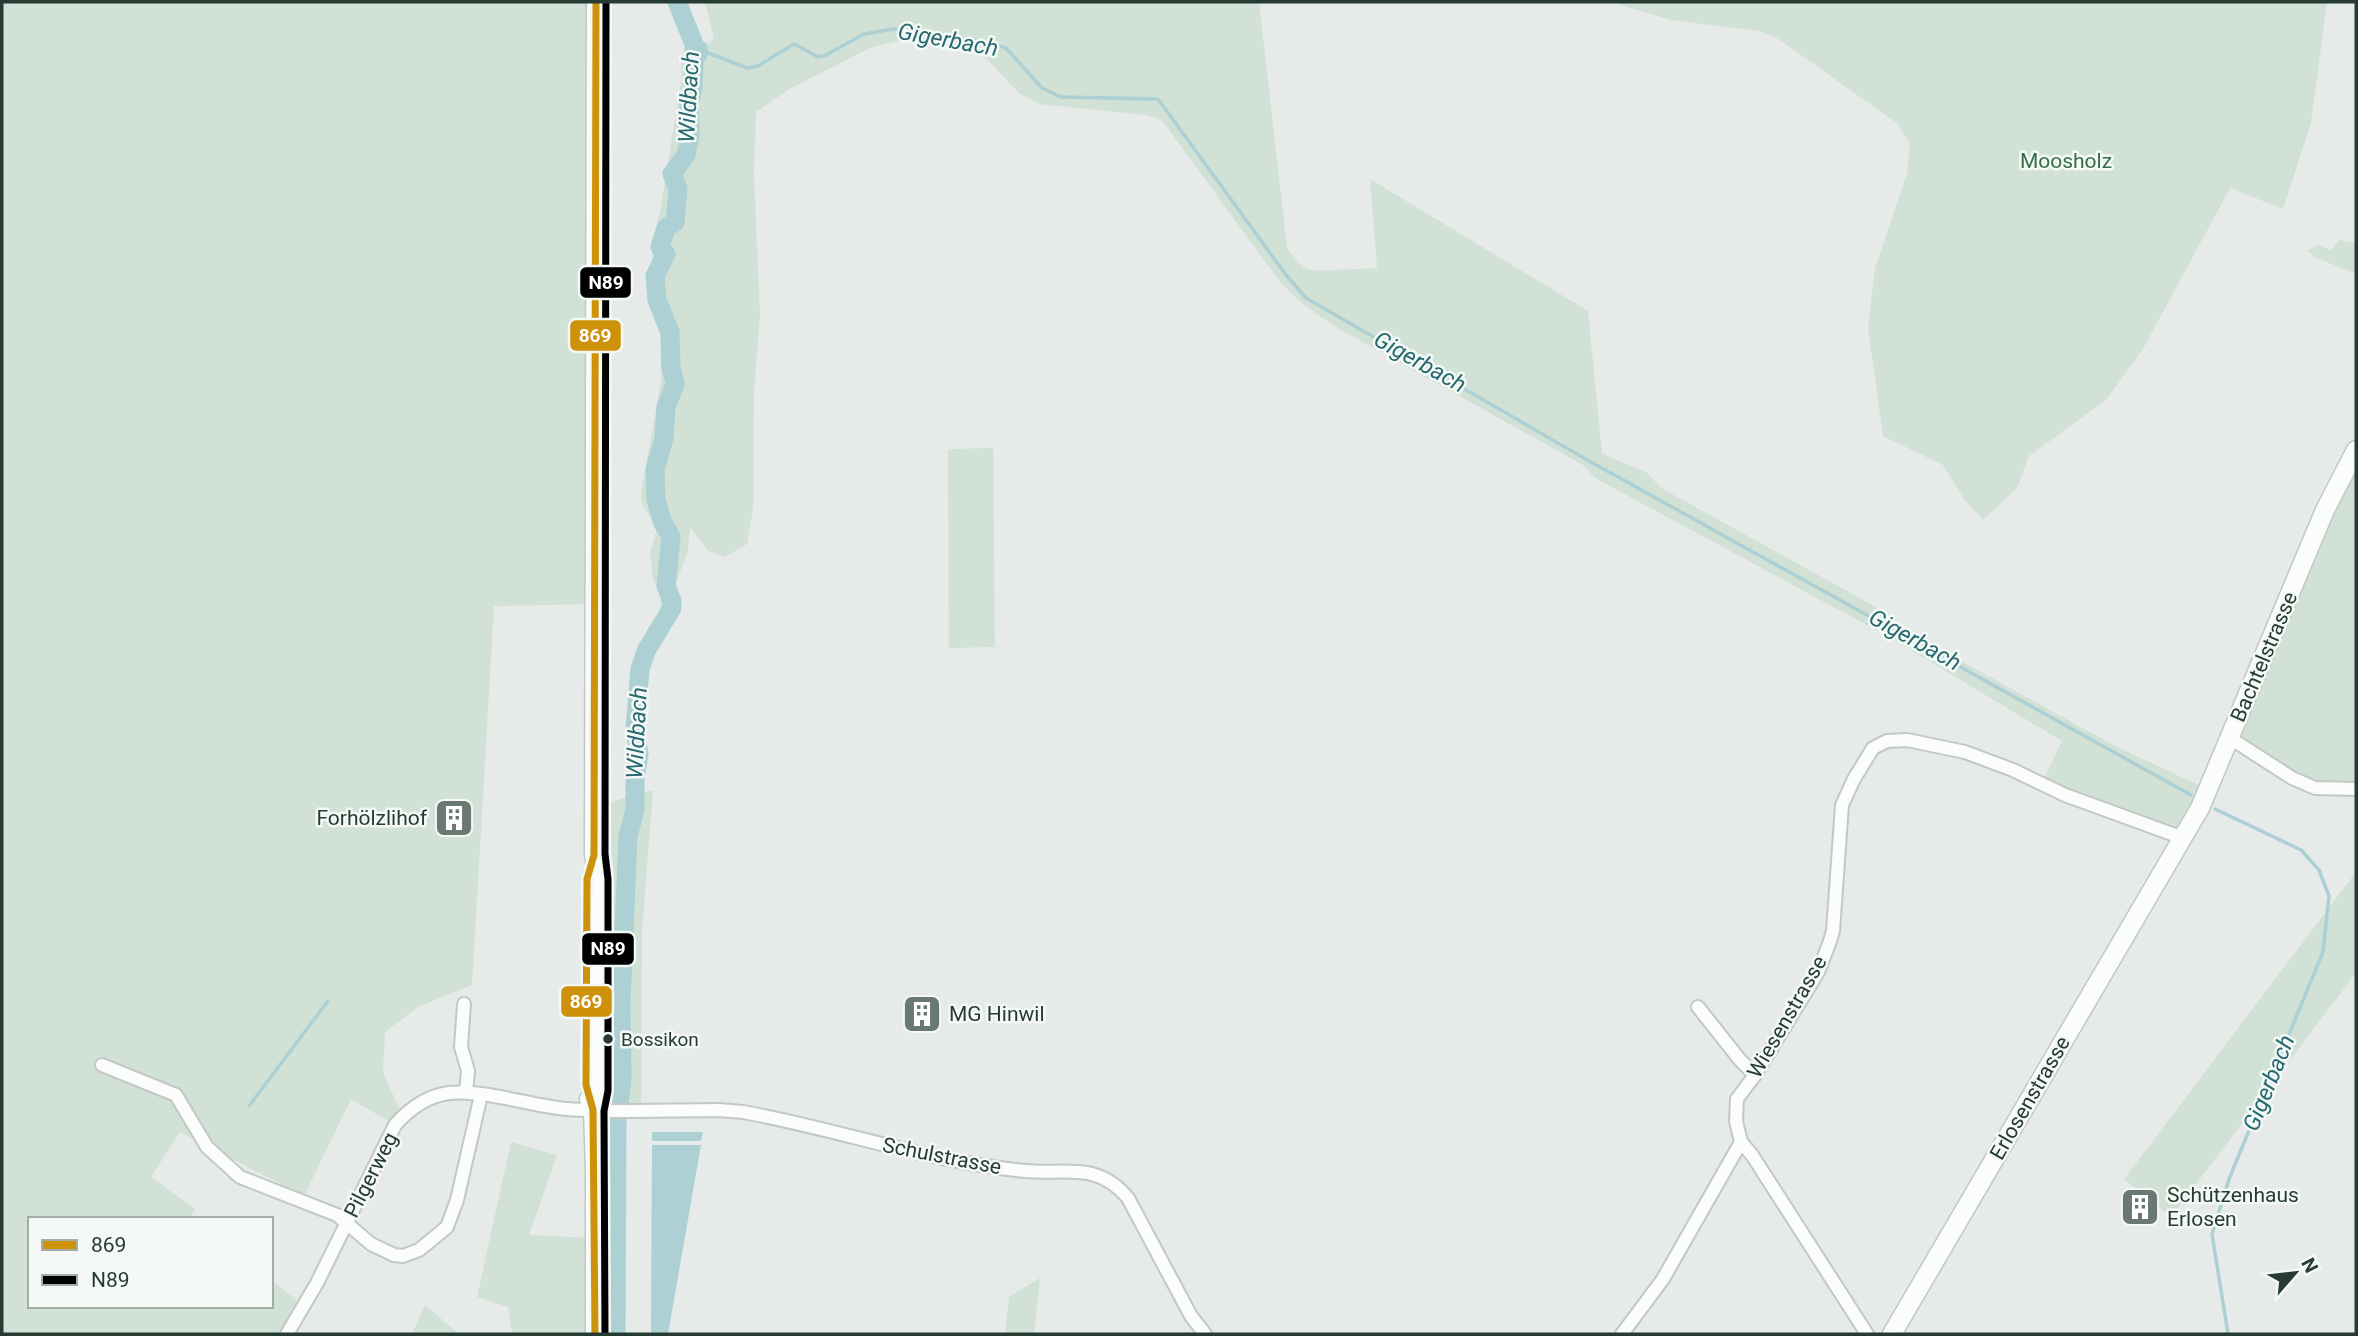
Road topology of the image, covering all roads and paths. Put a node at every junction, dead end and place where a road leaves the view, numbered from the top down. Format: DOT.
graph roads {
  1 [pos="596,2"];
  2 [pos="2356,450"];
  3 [pos="2230,738"];
  4 [pos="2356,789"];
  5 [pos="2183,838"];
  6 [pos="2168,862"];
  7 [pos="464,1003"];
  8 [pos="1698,1006"];
  9 [pos="103,1065"];
  10 [pos="1755,1075"];
  11 [pos="466,1092"];
  12 [pos="481,1095"];
  13 [pos="609,1110"];
  14 [pos="1741,1142"];
  15 [pos="346,1224"];
  16 [pos="286,1334"];
  17 [pos="595,1334"];
  18 [pos="1205,1334"];
  19 [pos="1622,1334"];
  20 [pos="1867,1334"];
  21 [pos="1892,1334"];
  1 -- 13 [label="main road"];
  2 -- 3 [label="main road, Bachtelstrasse"];
  3 -- 4 [label="street"];
  3 -- 5 [label="main road, Bachtelstrasse"];
  5 -- 6 [label="main road, Bachtelstrasse"];
  5 -- 10 [label="street, Wiesenstrasse"];
  6 -- 21 [label="main road, Erlosenstrasse"];
  7 -- 11 [label="street"];
  8 -- 10 [label="street"];
  9 -- 15 [label="street"];
  10 -- 14 [label="street, Wiesenstrasse"];
  11 -- 12 [label="street, Pilgerweg"];
  11 -- 15 [label="street, Pilgerweg"];
  12 -- 13 [label="street, Pilgerweg"];
  12 -- 15 [label="street"];
  13 -- 17 [label="main road"];
  13 -- 18 [label="street, Schulstrasse"];
  14 -- 19 [label="street"];
  14 -- 20 [label="street"];
  15 -- 16 [label="street, Pilgerweg"];
}
